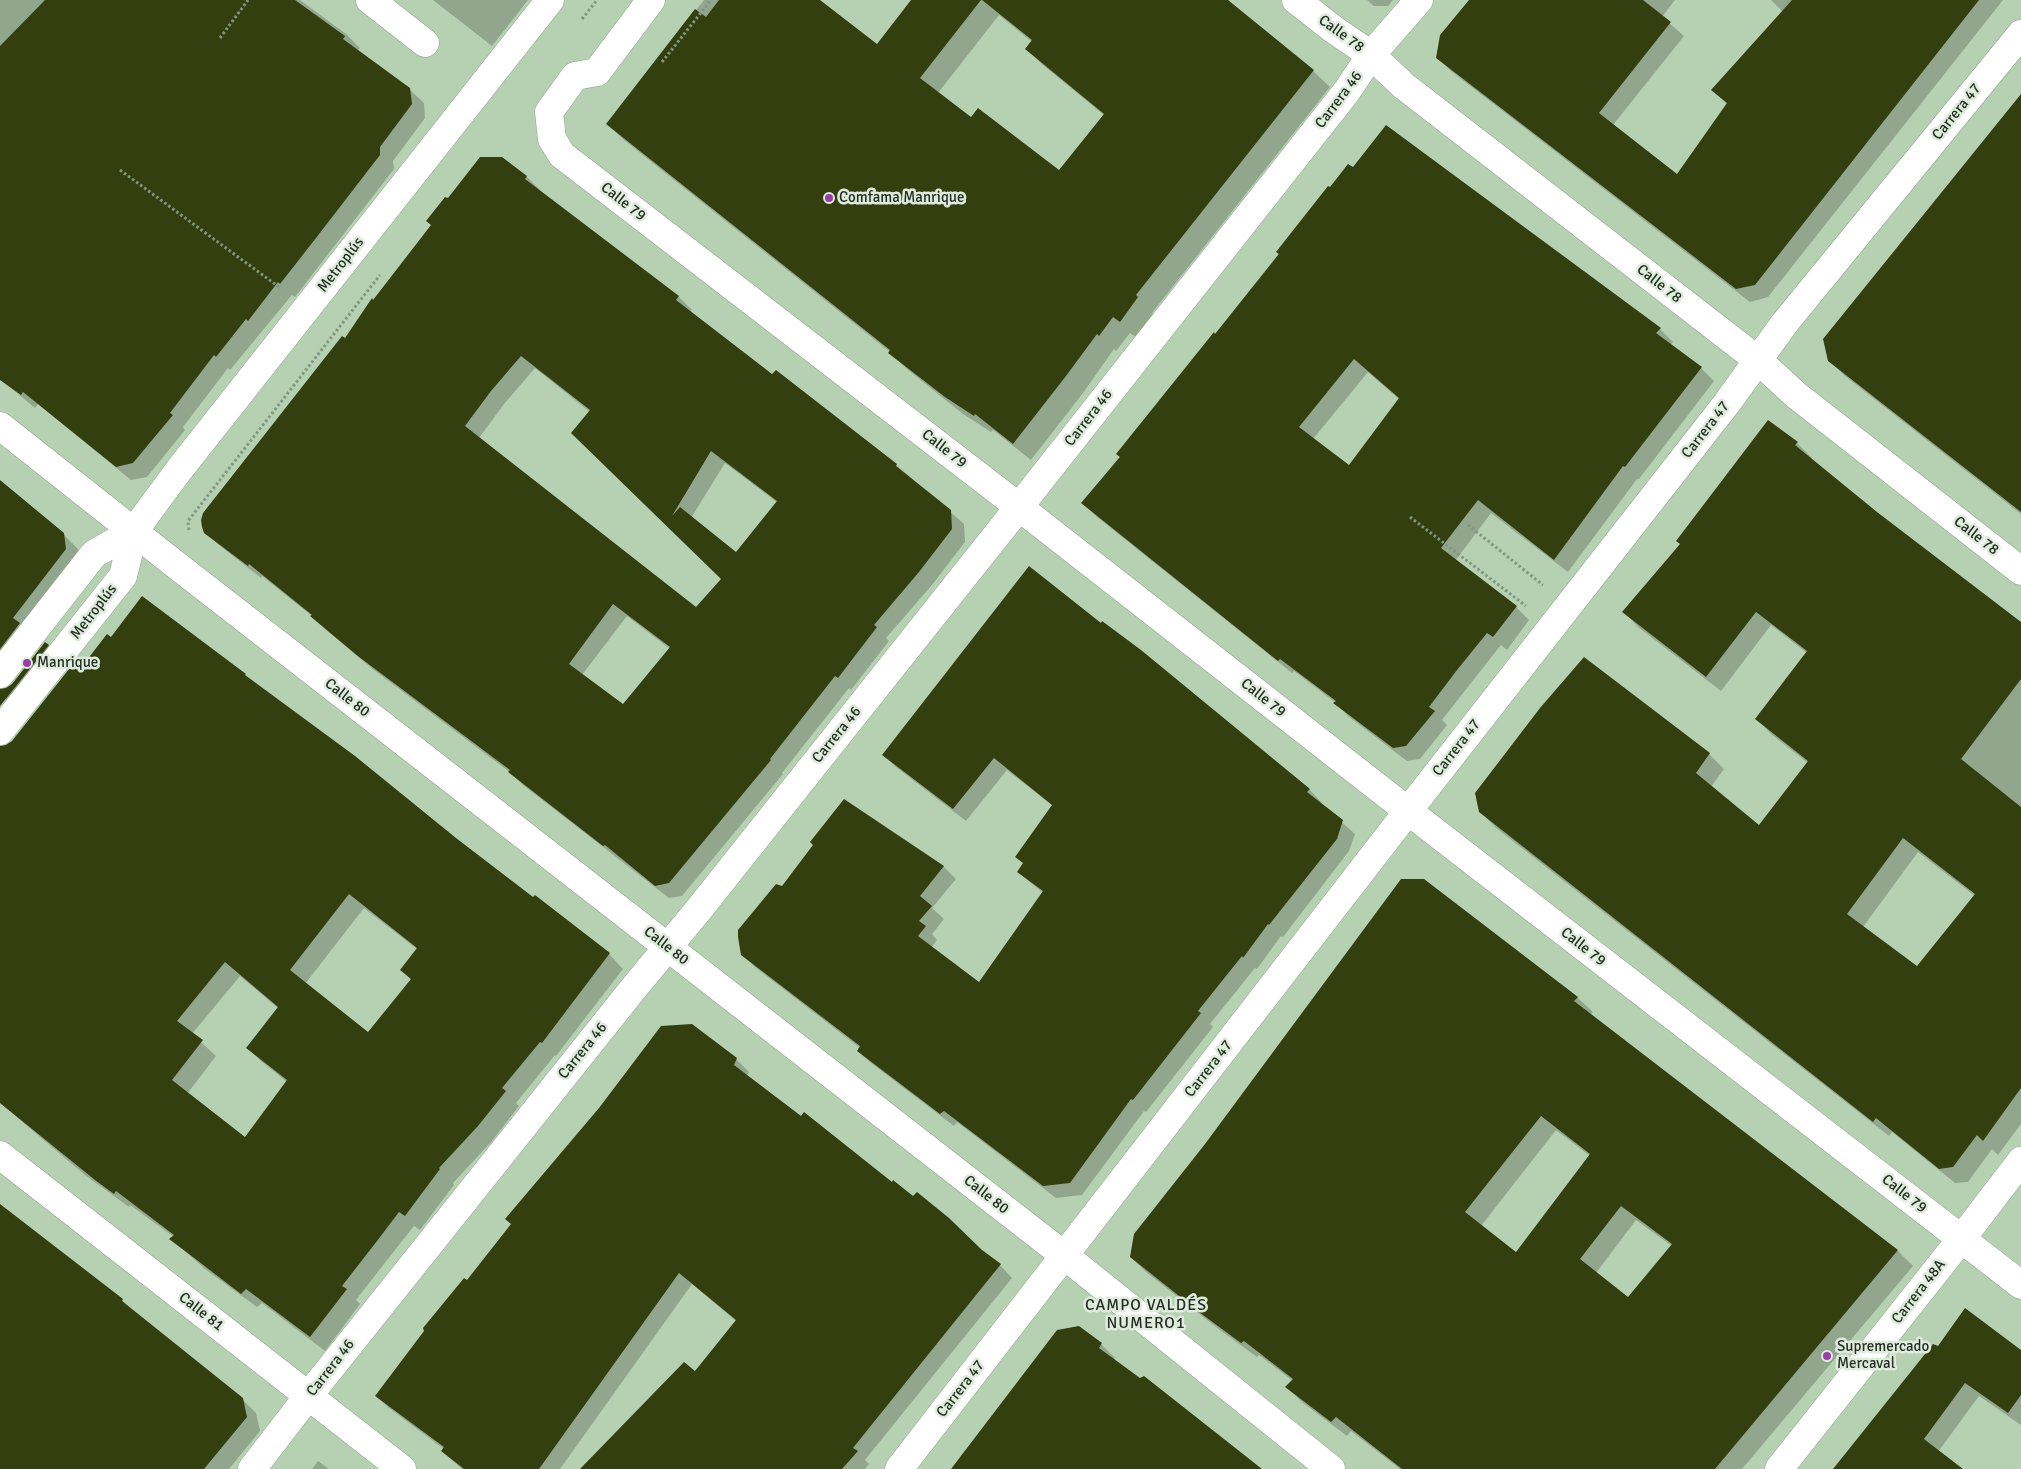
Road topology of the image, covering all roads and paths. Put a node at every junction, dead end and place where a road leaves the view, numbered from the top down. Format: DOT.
graph roads {
  1 [pos="248,0"];
  2 [pos="370,0"];
  3 [pos="550,0"];
  4 [pos="596,0"];
  5 [pos="651,0"];
  6 [pos="711,0"];
  7 [pos="1296,0"];
  8 [pos="1419,0"];
  9 [pos="579,22"];
  10 [pos="2021,34"];
  11 [pos="220,38"];
  12 [pos="425,43"];
  13 [pos="1371,55"];
  14 [pos="662,62"];
  15 [pos="120,170"];
  16 [pos="385,270"];
  17 [pos="282,289"];
  18 [pos="1758,361"];
  19 [pos="0,426"];
  20 [pos="1019,507"];
  21 [pos="1410,518"];
  22 [pos="1468,525"];
  23 [pos="134,531"];
  24 [pos="190,534"];
  25 [pos="2021,571"];
  26 [pos="1560,615"];
  27 [pos="0,674"];
  28 [pos="0,731"];
  29 [pos="1408,811"];
  30 [pos="666,948"];
  31 [pos="0,1155"];
  32 [pos="2021,1161"];
  33 [pos="1962,1238"];
  34 [pos="1065,1256"];
  35 [pos="2021,1285"];
  36 [pos="309,1395"];
  37 [pos="252,1469"];
  38 [pos="402,1469"];
  39 [pos="899,1469"];
  40 [pos="1331,1469"];
  41 [pos="1779,1469"];
  1 -- 11 [label="path"];
  2 -- 12 [label="street"];
  3 -- 23 [label="street, Metroplús"];
  4 -- 9 [label="path"];
  5 -- 20 [label="street, Calle 79"];
  6 -- 14 [label="path"];
  7 -- 13 [label="street, Calle 78"];
  8 -- 13 [label="street, Carrera 46"];
  10 -- 18 [label="street, Carrera 47"];
  13 -- 18 [label="street, Calle 78"];
  13 -- 20 [label="street, Carrera 46"];
  15 -- 17 [label="path"];
  16 -- 24 [label="path"];
  18 -- 25 [label="street, Calle 78"];
  18 -- 26 [label="street, Carrera 47"];
  19 -- 23 [label="street, Calle 80"];
  20 -- 29 [label="street, Calle 79"];
  20 -- 30 [label="street, Carrera 46"];
  21 -- 26 [label="path"];
  22 -- 26 [label="path"];
  23 -- 27 [label="street, Metroplús"];
  23 -- 28 [label="street, Metroplús"];
  23 -- 30 [label="street, Calle 80"];
  26 -- 29 [label="street, Carrera 47"];
  29 -- 33 [label="street, Calle 79"];
  29 -- 34 [label="street, Carrera 47"];
  30 -- 34 [label="street, Calle 80"];
  30 -- 36 [label="street, Carrera 46"];
  31 -- 36 [label="street, Calle 81"];
  32 -- 33 [label="street, Carrera 48A"];
  33 -- 35 [label="street, Calle 79"];
  33 -- 41 [label="street, Carrera 48A"];
  34 -- 39 [label="street, Carrera 47"];
  34 -- 40 [label="street, Calle 80"];
  36 -- 37 [label="street, Carrera 46"];
  36 -- 38 [label="street, Calle 81"];
}
